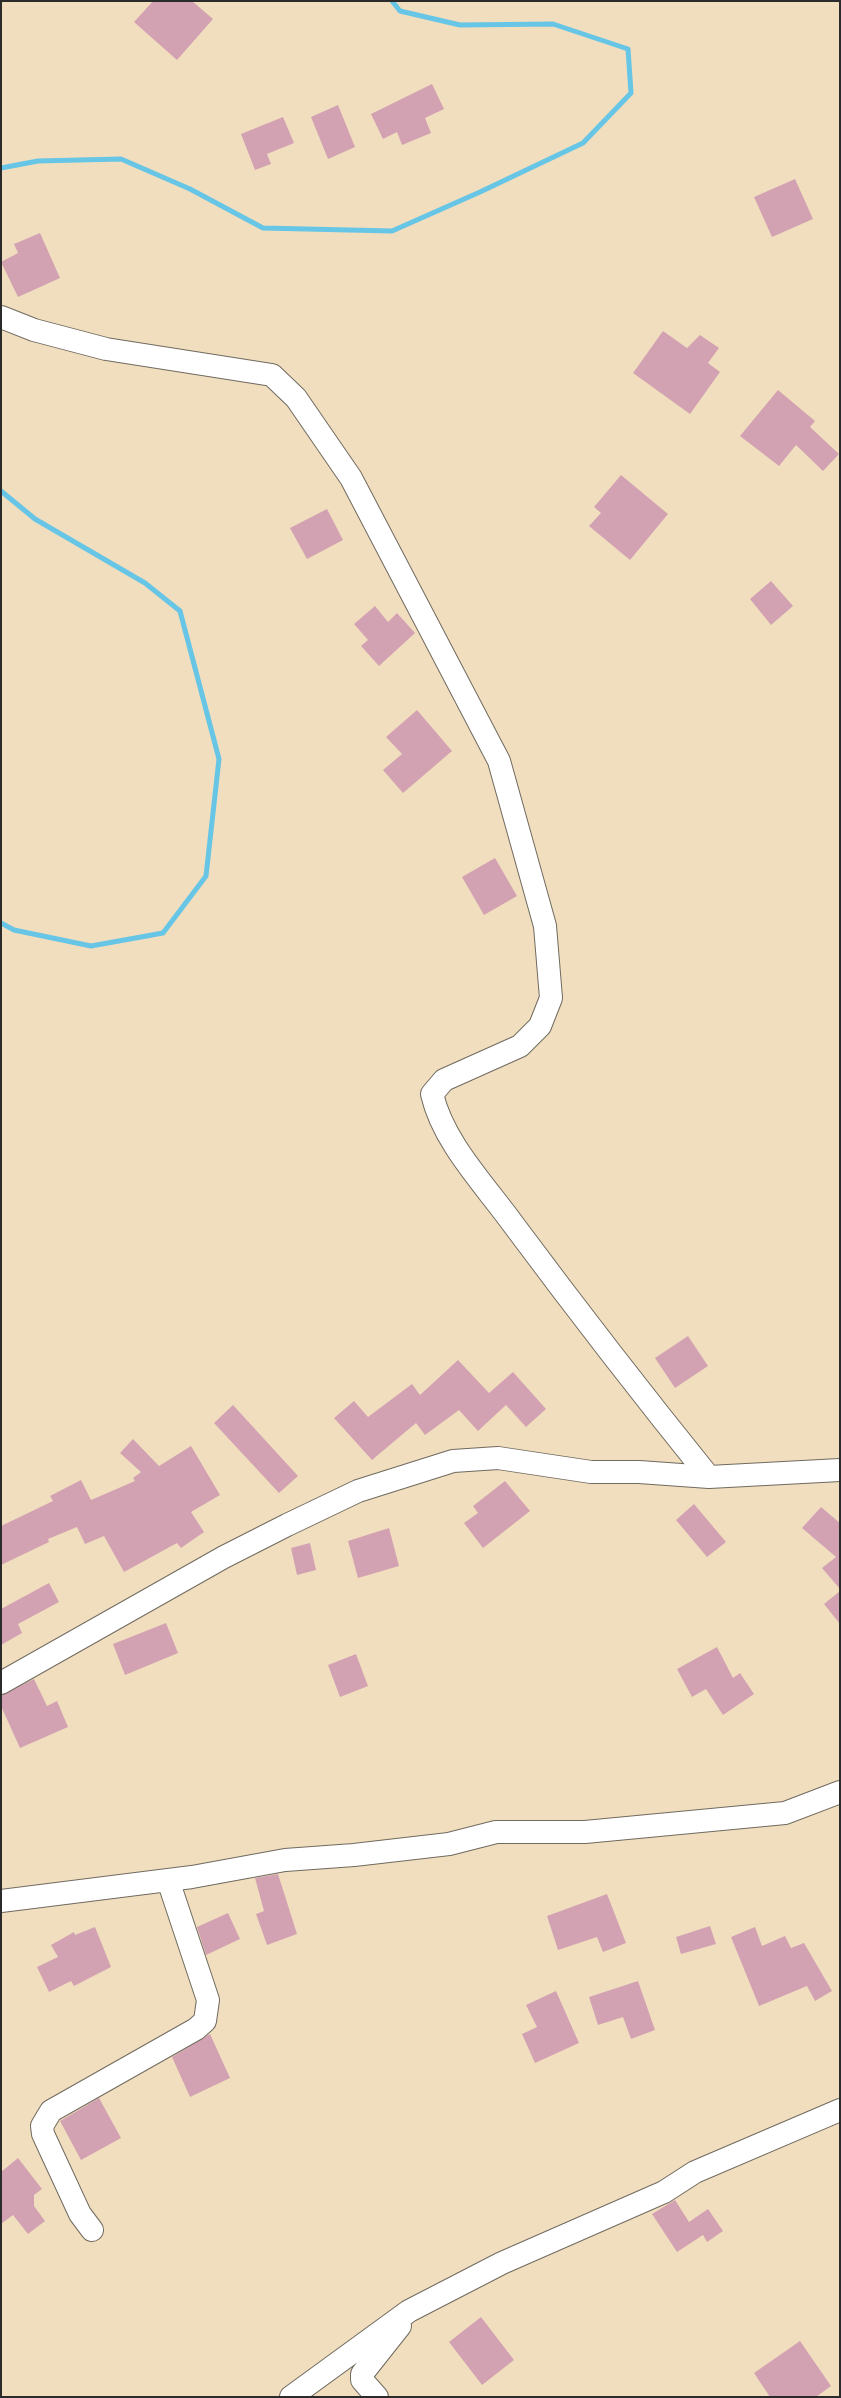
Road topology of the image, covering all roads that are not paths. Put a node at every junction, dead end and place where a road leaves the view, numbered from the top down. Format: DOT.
graph roads {
  1 [pos="1,317"];
  2 [pos="840,1470"];
  3 [pos="709,1478"];
  4 [pos="1,1683"];
  5 [pos="840,1792"];
  6 [pos="168,1880"];
  7 [pos="1,1901"];
  8 [pos="840,2110"];
  9 [pos="92,2230"];
  10 [pos="409,2311"];
  11 [pos="291,2397"];
  12 [pos="377,2397"];
  1 -- 3 [label="street"];
  2 -- 3 [label="street"];
  3 -- 4 [label="street"];
  5 -- 6 [label="street"];
  6 -- 7 [label="street"];
  6 -- 9 [label="street"];
  8 -- 10 [label="street"];
  10 -- 11 [label="street"];
  10 -- 12 [label="street"];
}
